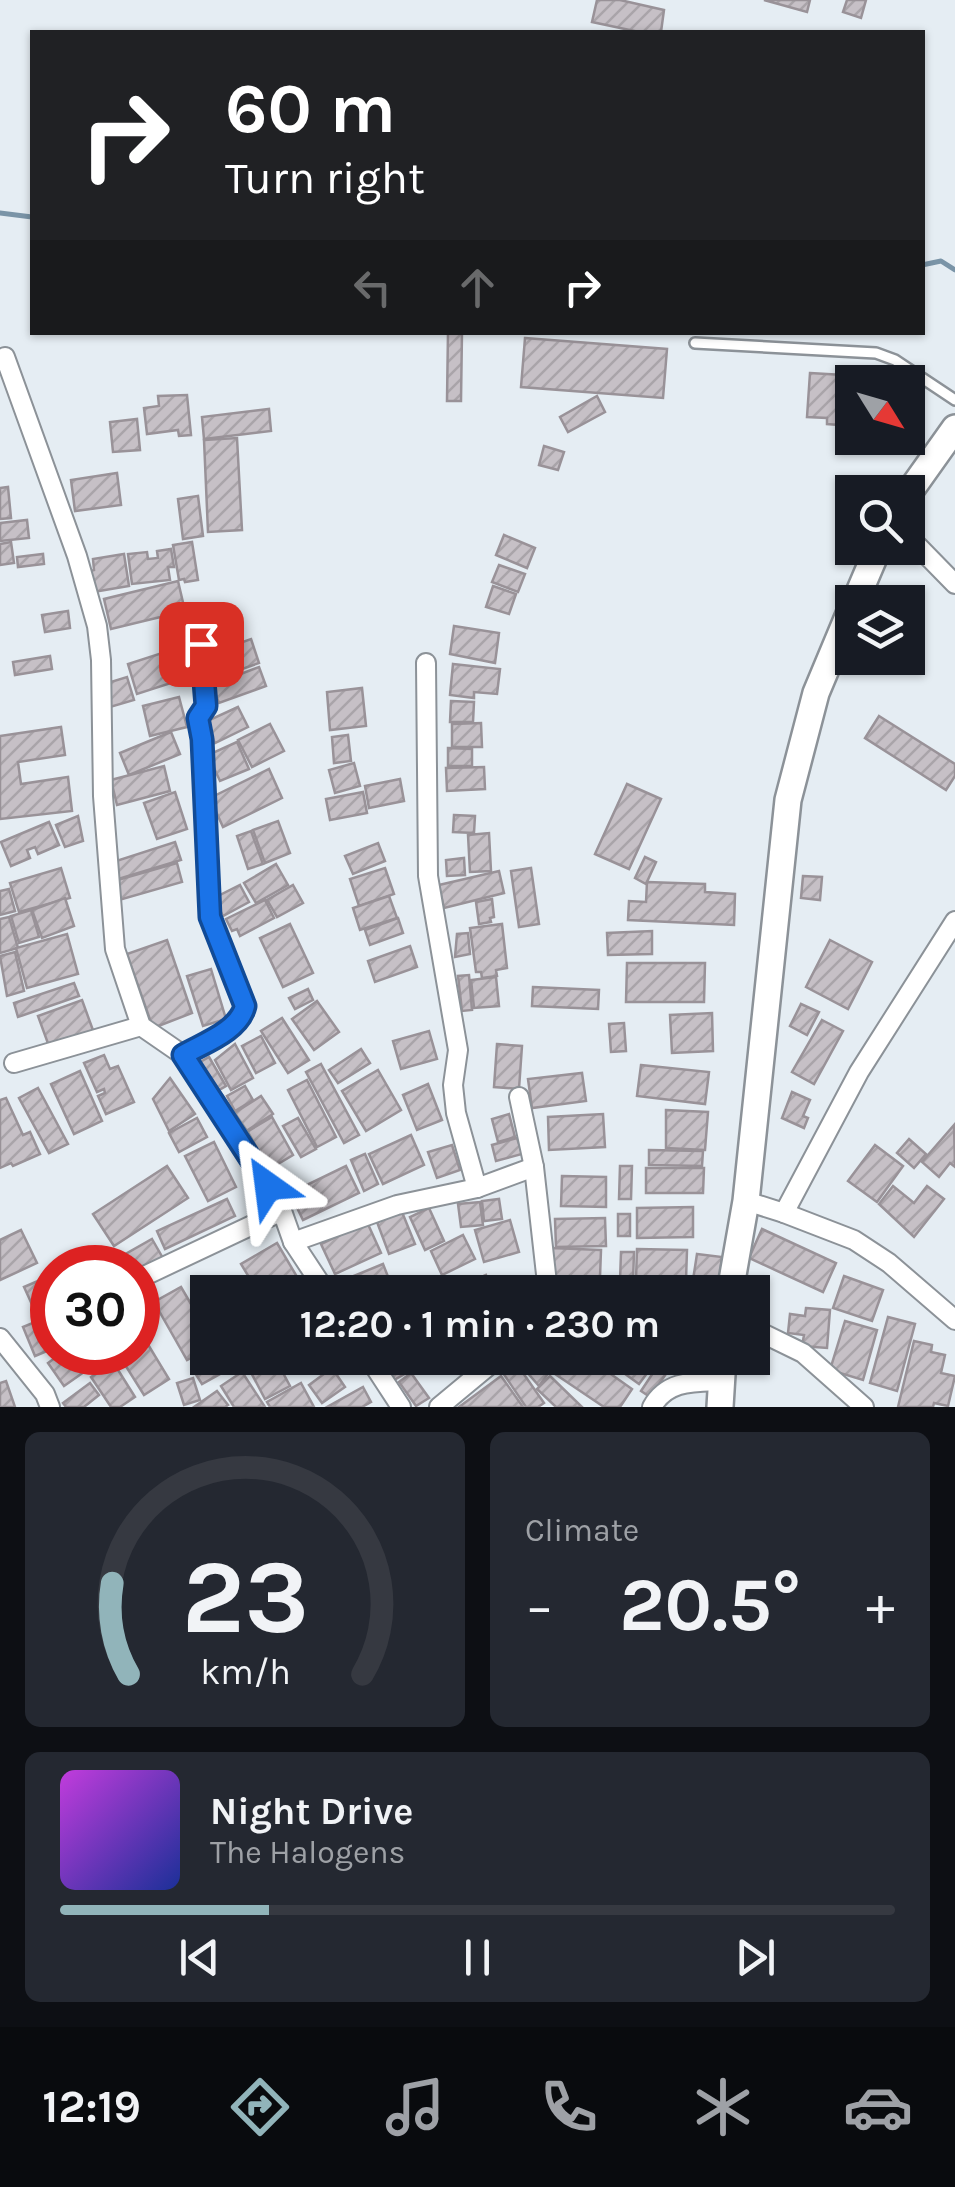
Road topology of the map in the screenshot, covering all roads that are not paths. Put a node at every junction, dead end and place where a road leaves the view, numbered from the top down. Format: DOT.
graph roads {
  1 [pos="694,342"];
  2 [pos="5,358"];
  3 [pos="955,400"];
  4 [pos="955,428"];
  5 [pos="922,475"];
  6 [pos="925,553"];
  7 [pos="955,584"];
  8 [pos="201,644"];
  9 [pos="835,648"];
  10 [pos="426,663"];
  11 [pos="955,921"];
  12 [pos="141,1026"];
  13 [pos="183,1055"];
  14 [pos="14,1064"];
  15 [pos="519,1097"];
  16 [pos="534,1166"];
  17 [pos="477,1188"];
  18 [pos="746,1200"];
  19 [pos="282,1210"];
  20 [pos="784,1213"];
  21 [pos="293,1242"];
  22 [pos="160,1268"];
  23 [pos="315,1275"];
  24 [pos="546,1275"];
  25 [pos="733,1275"];
  26 [pos="955,1320"];
  27 [pos="770,1337"];
  28 [pos="0,1338"];
  29 [pos="379,1375"];
  30 [pos="478,1375"];
  31 [pos="706,1375"];
  32 [pos="722,1375"];
  33 [pos="398,1406"];
  34 [pos="50,1407"];
  35 [pos="439,1407"];
  36 [pos="652,1407"];
  37 [pos="720,1407"];
  38 [pos="864,1407"];
  1 -- 3 [label="lane"];
  2 -- 12 [label="street"];
  4 -- 5 [label="main road"];
  6 -- 7 [label="street"];
  8 -- 13 [label="street"];
  9 -- 18 [label="main road"];
  10 -- 17 [label="street"];
  11 -- 20 [label="street"];
  12 -- 13 [label="street"];
  12 -- 14 [label="street"];
  13 -- 19 [label="street"];
  15 -- 16 [label="street"];
  16 -- 17 [label="street"];
  16 -- 24 [label="street"];
  17 -- 21 [label="street"];
  18 -- 20 [label="street"];
  18 -- 25 [label="main road"];
  19 -- 21 [label="street"];
  19 -- 22 [label="street"];
  20 -- 26 [label="street"];
  21 -- 23 [label="street"];
  27 -- 38 [label="street"];
  28 -- 34 [label="street"];
  29 -- 33 [label="street"];
  30 -- 35 [label="street"];
  31 -- 36 [label="street"];
  32 -- 37 [label="main road"];
}
